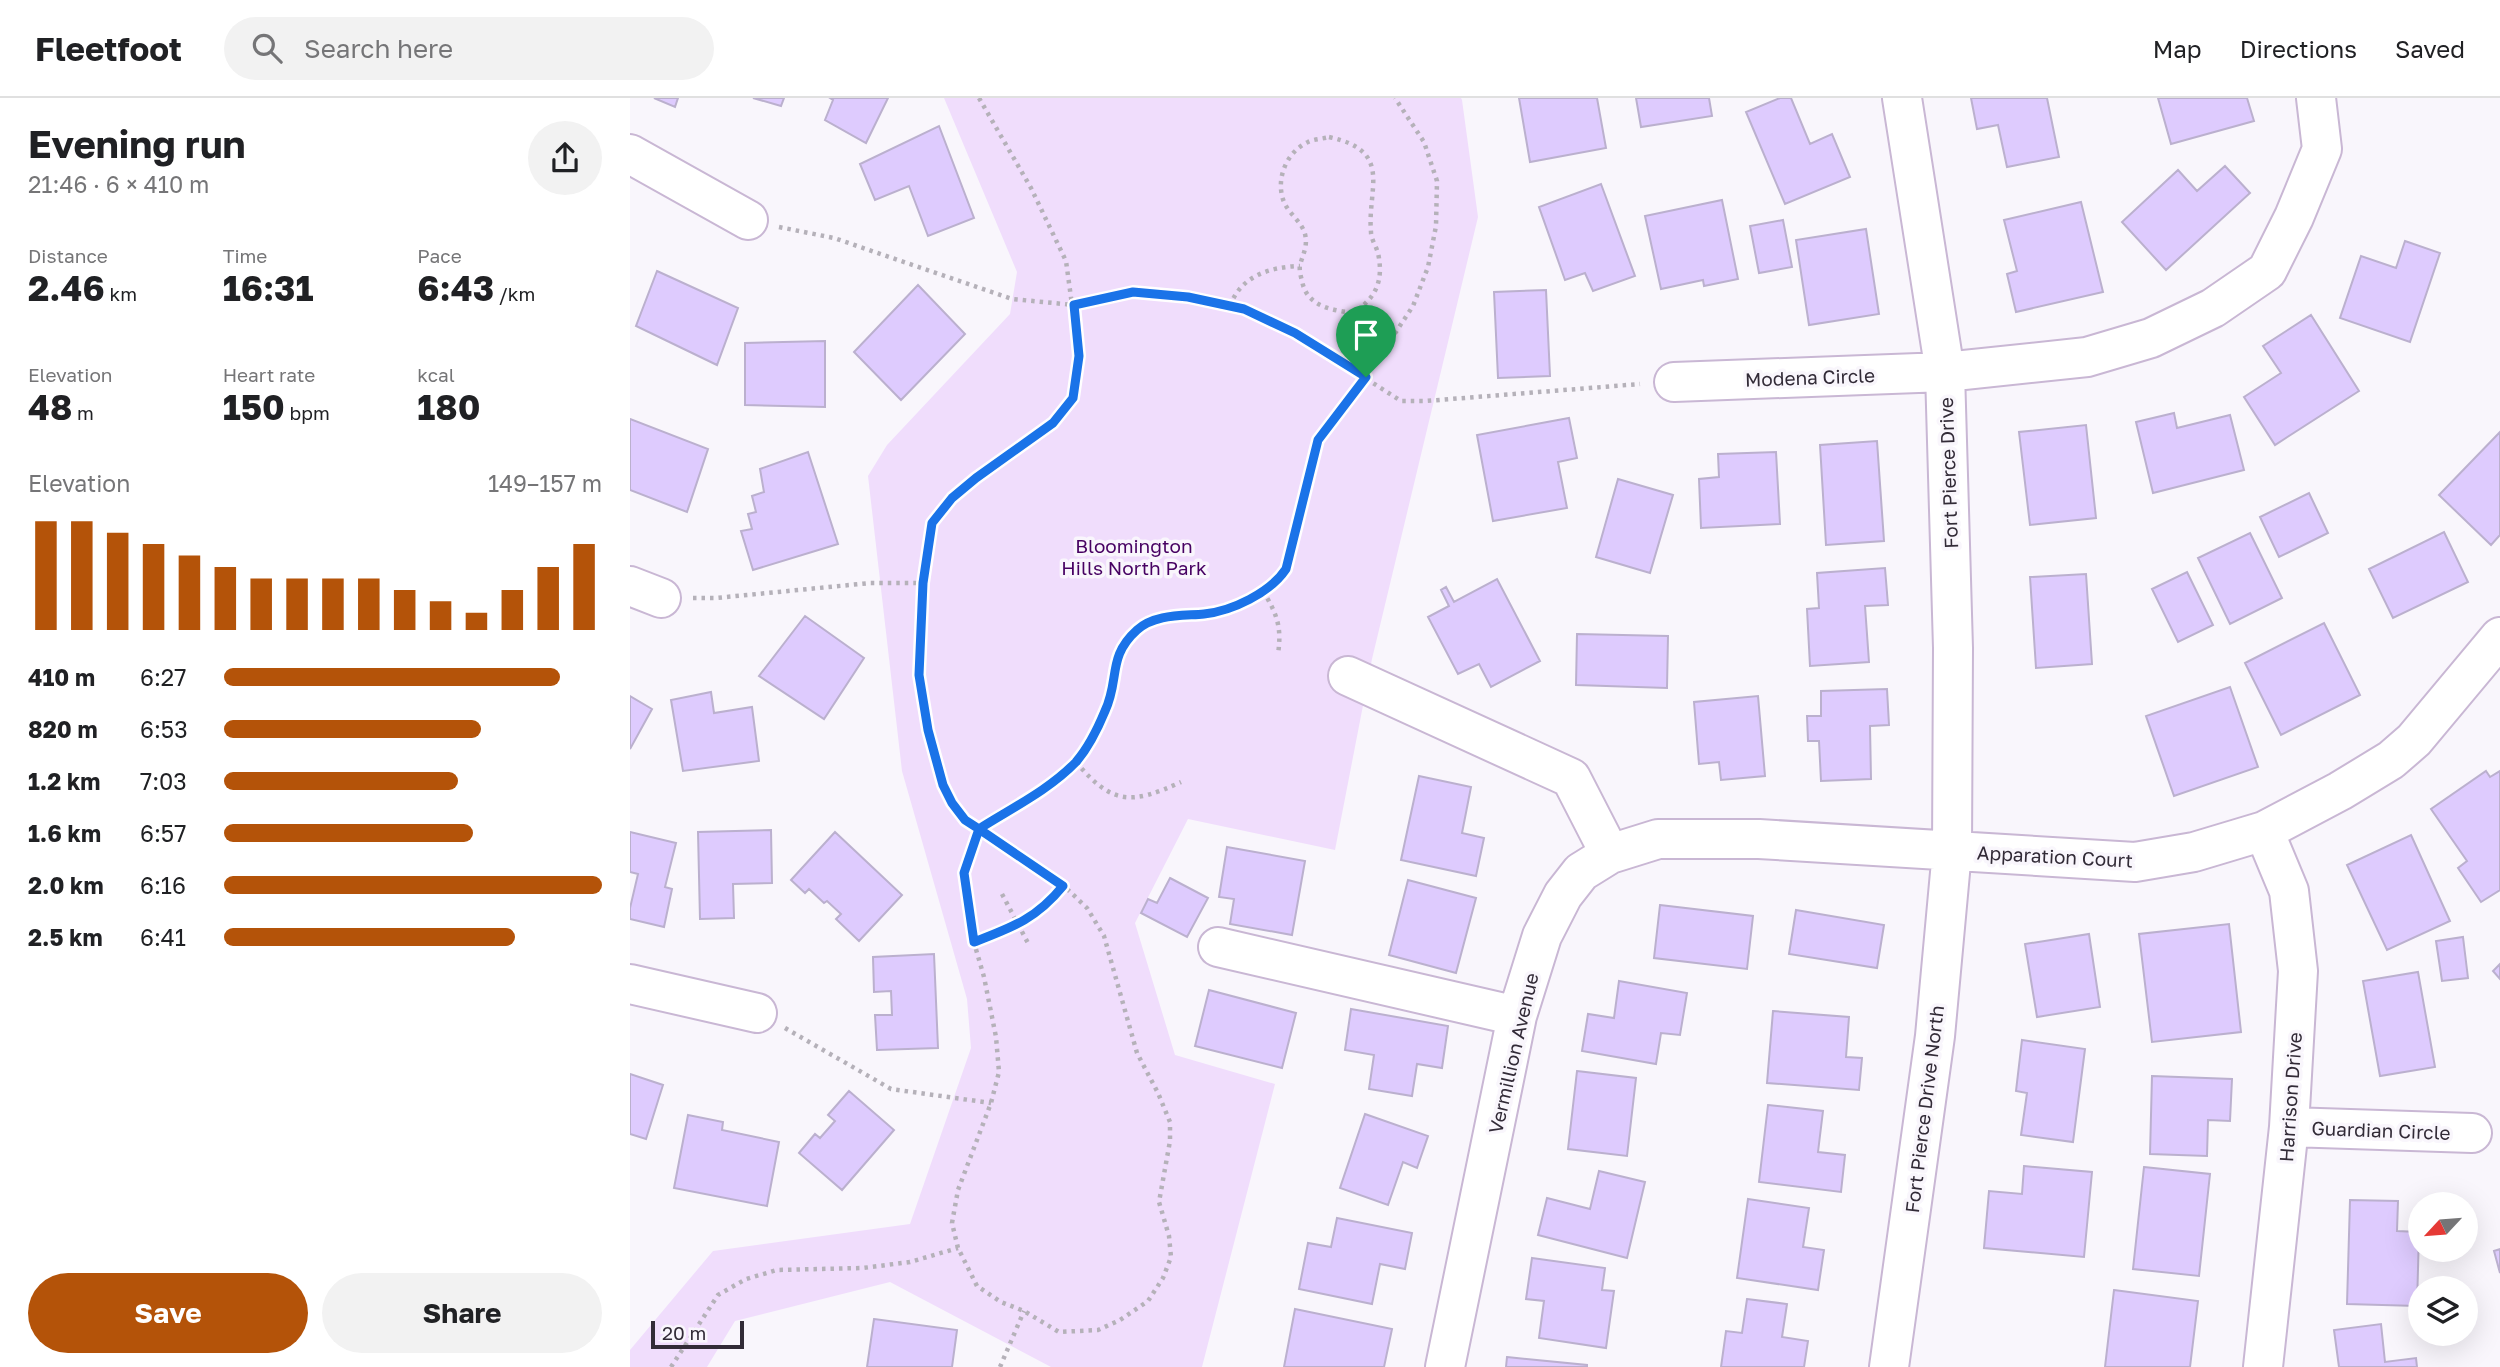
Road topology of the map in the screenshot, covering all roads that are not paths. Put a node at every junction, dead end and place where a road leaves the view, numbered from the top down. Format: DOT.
graph roads {
  1 [pos="1902,98"];
  2 [pos="2316,98"];
  3 [pos="630,153"];
  4 [pos="748,220"];
  5 [pos="1945,372"];
  6 [pos="1674,382"];
  7 [pos="2500,637"];
  8 [pos="1348,676"];
  9 [pos="2264,831"];
  10 [pos="1952,851"];
  11 [pos="1610,854"];
  12 [pos="1219,947"];
  13 [pos="630,984"];
  14 [pos="757,1013"];
  15 [pos="1517,1016"];
  16 [pos="2290,1127"];
  17 [pos="2472,1133"];
  18 [pos="1445,1367"];
  19 [pos="1889,1367"];
  20 [pos="2263,1367"];
  1 -- 5 [label="street, Fort Pierce Drive"];
  2 -- 5 [label="street, Modena Circle"];
  3 -- 4 [label="street"];
  5 -- 6 [label="street, Modena Circle"];
  5 -- 10 [label="street, Fort Pierce Drive"];
  7 -- 9 [label="street, Apparation Court"];
  8 -- 11 [label="street"];
  9 -- 10 [label="street, Apparation Court"];
  9 -- 16 [label="street, Harrison Drive"];
  10 -- 11 [label="street, Vermillion Avenue"];
  10 -- 19 [label="street, Fort Pierce Drive North"];
  11 -- 15 [label="street, Vermillion Avenue"];
  12 -- 15 [label="street"];
  13 -- 14 [label="street"];
  15 -- 18 [label="street, Vermillion Avenue"];
  16 -- 17 [label="street, Guardian Circle"];
  16 -- 20 [label="street, Harrison Drive"];
}
